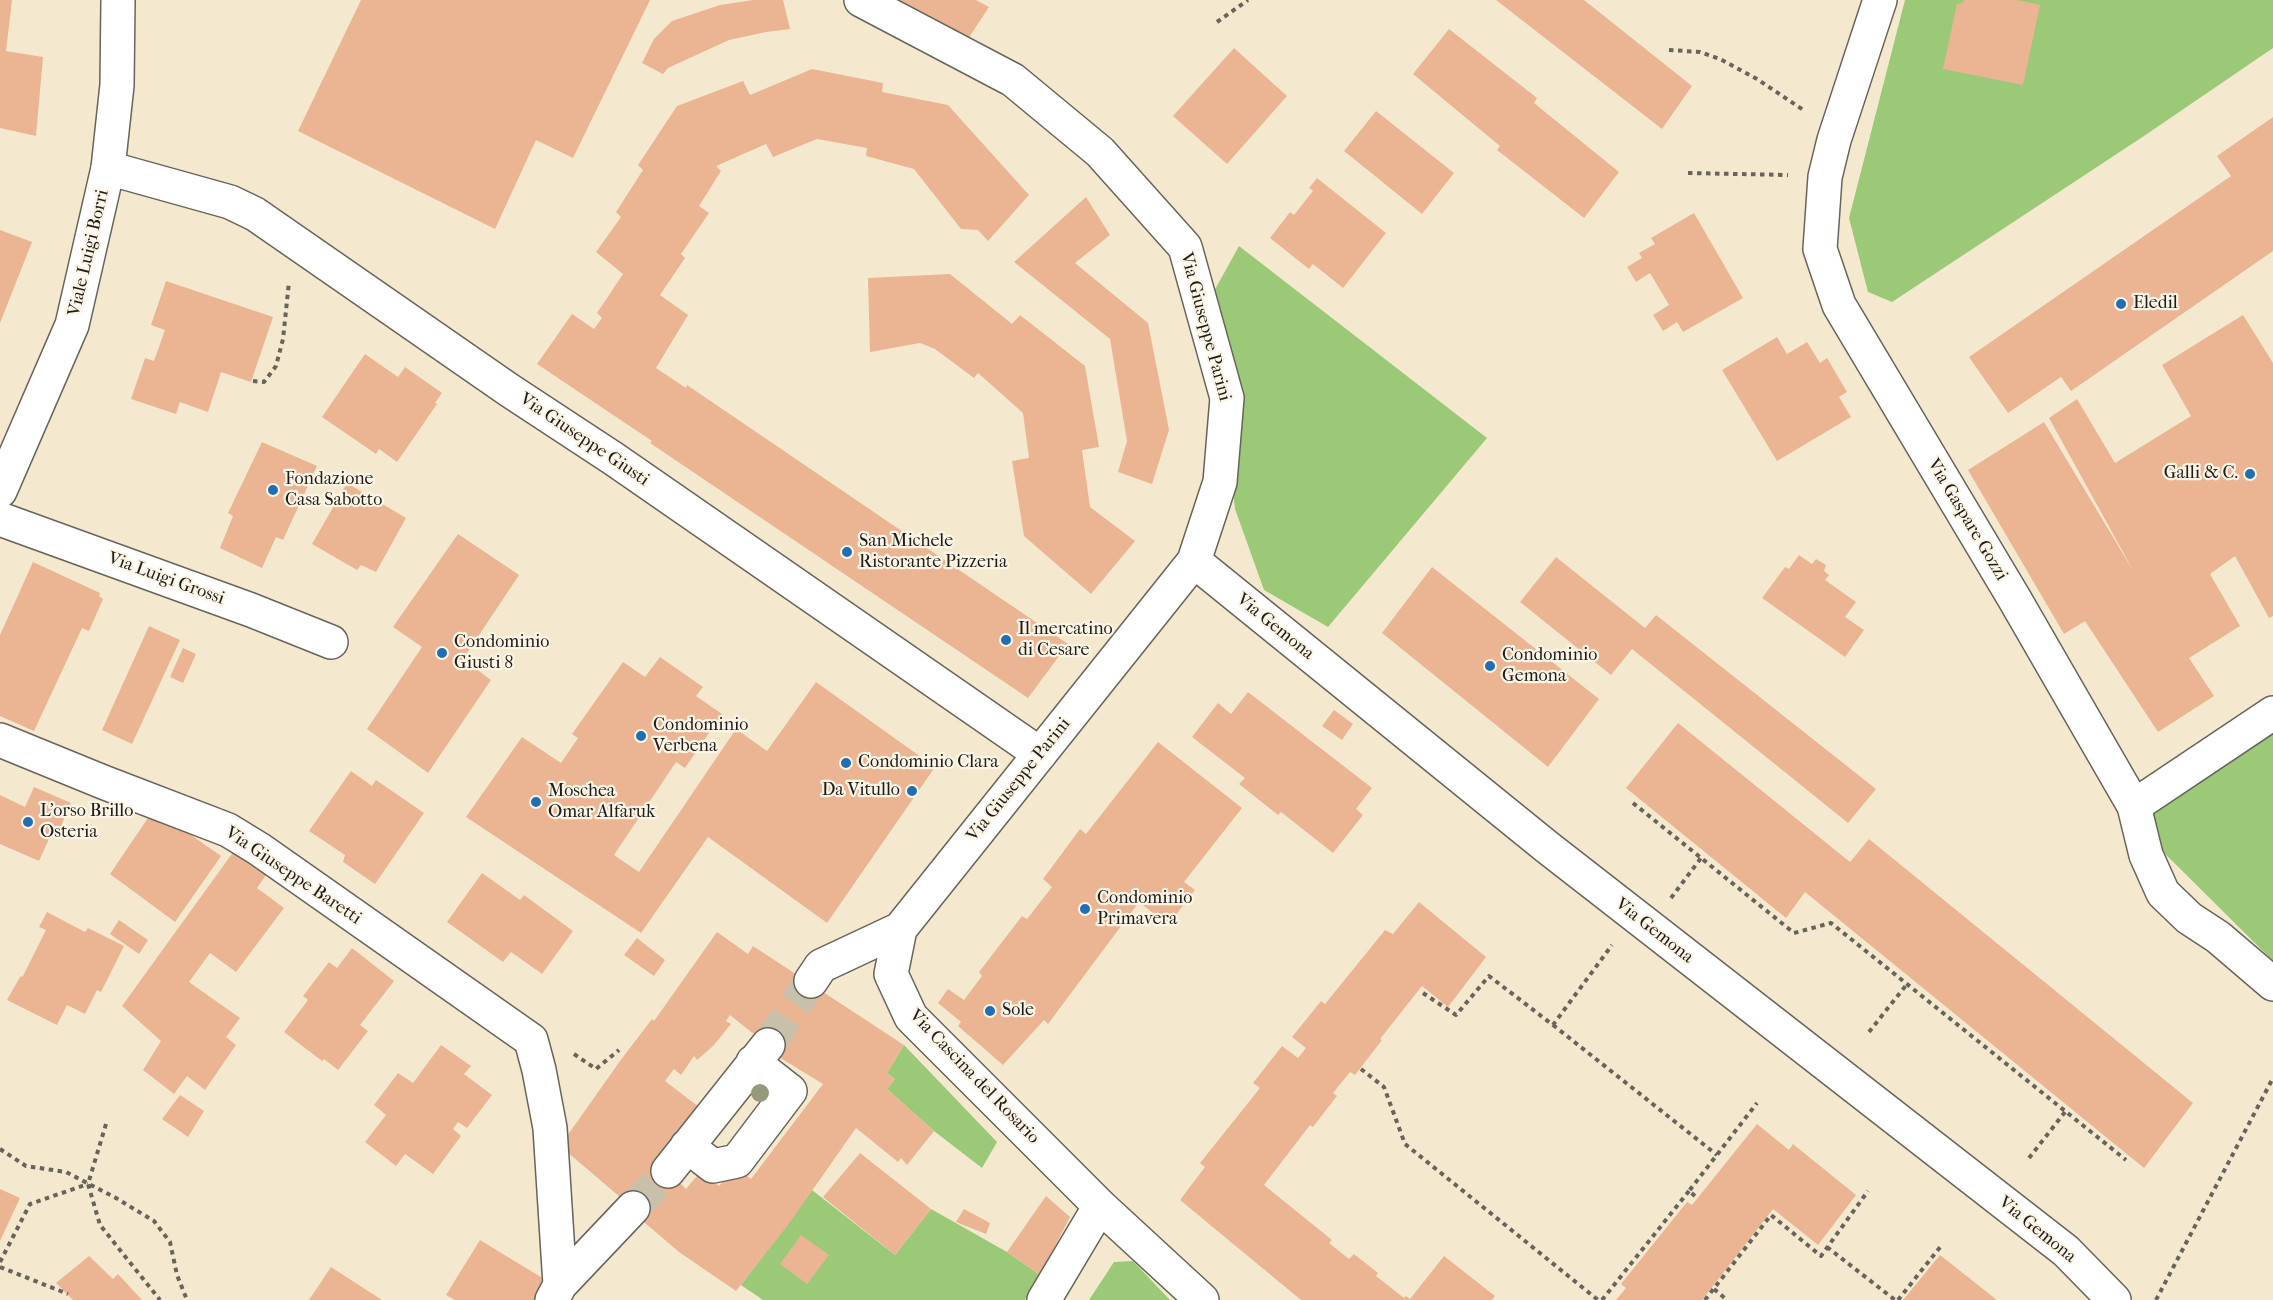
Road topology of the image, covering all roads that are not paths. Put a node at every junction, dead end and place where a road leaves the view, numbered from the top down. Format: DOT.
graph roads {
  1 [pos="118,0"];
  2 [pos="861,0"];
  3 [pos="1880,0"];
  4 [pos="108,168"];
  5 [pos="0,491"];
  6 [pos="0,519"];
  7 [pos="1194,561"];
  8 [pos="331,642"];
  9 [pos="2273,713"];
  10 [pos="0,740"];
  11 [pos="1040,754"];
  12 [pos="2134,806"];
  13 [pos="900,929"];
  14 [pos="811,981"];
  15 [pos="2273,984"];
  16 [pos="760,1054"];
  17 [pos="1100,1206"];
  18 [pos="633,1208"];
  19 [pos="556,1292"];
  20 [pos="1044,1300"];
  21 [pos="1202,1300"];
  22 [pos="2114,1300"];
  1 -- 4 [label="street, Viale Luigi Borri"];
  2 -- 7 [label="street, Via Giuseppe Parini"];
  3 -- 12 [label="street, Via Gaspare Gozzi"];
  4 -- 5 [label="street, Viale Luigi Borri"];
  4 -- 11 [label="street, Via Giuseppe Giusti"];
  6 -- 8 [label="street, Via Luigi Grossi"];
  7 -- 11 [label="street, Via Giuseppe Parini"];
  7 -- 22 [label="street, Via Gemona"];
  9 -- 12 [label="street"];
  10 -- 19 [label="street, Via Giuseppe Baretti"];
  11 -- 13 [label="street, Via Giuseppe Parini"];
  12 -- 15 [label="street, Via Gaspare Gozzi"];
  13 -- 14 [label="street, Via Giuseppe Parini"];
  13 -- 17 [label="street, Via Cascina del Rosario"];
  16 -- 16 [label="street"];
  17 -- 20 [label="street"];
  17 -- 21 [label="street, Via Cascina del Rosario"];
  18 -- 19 [label="street"];
}
